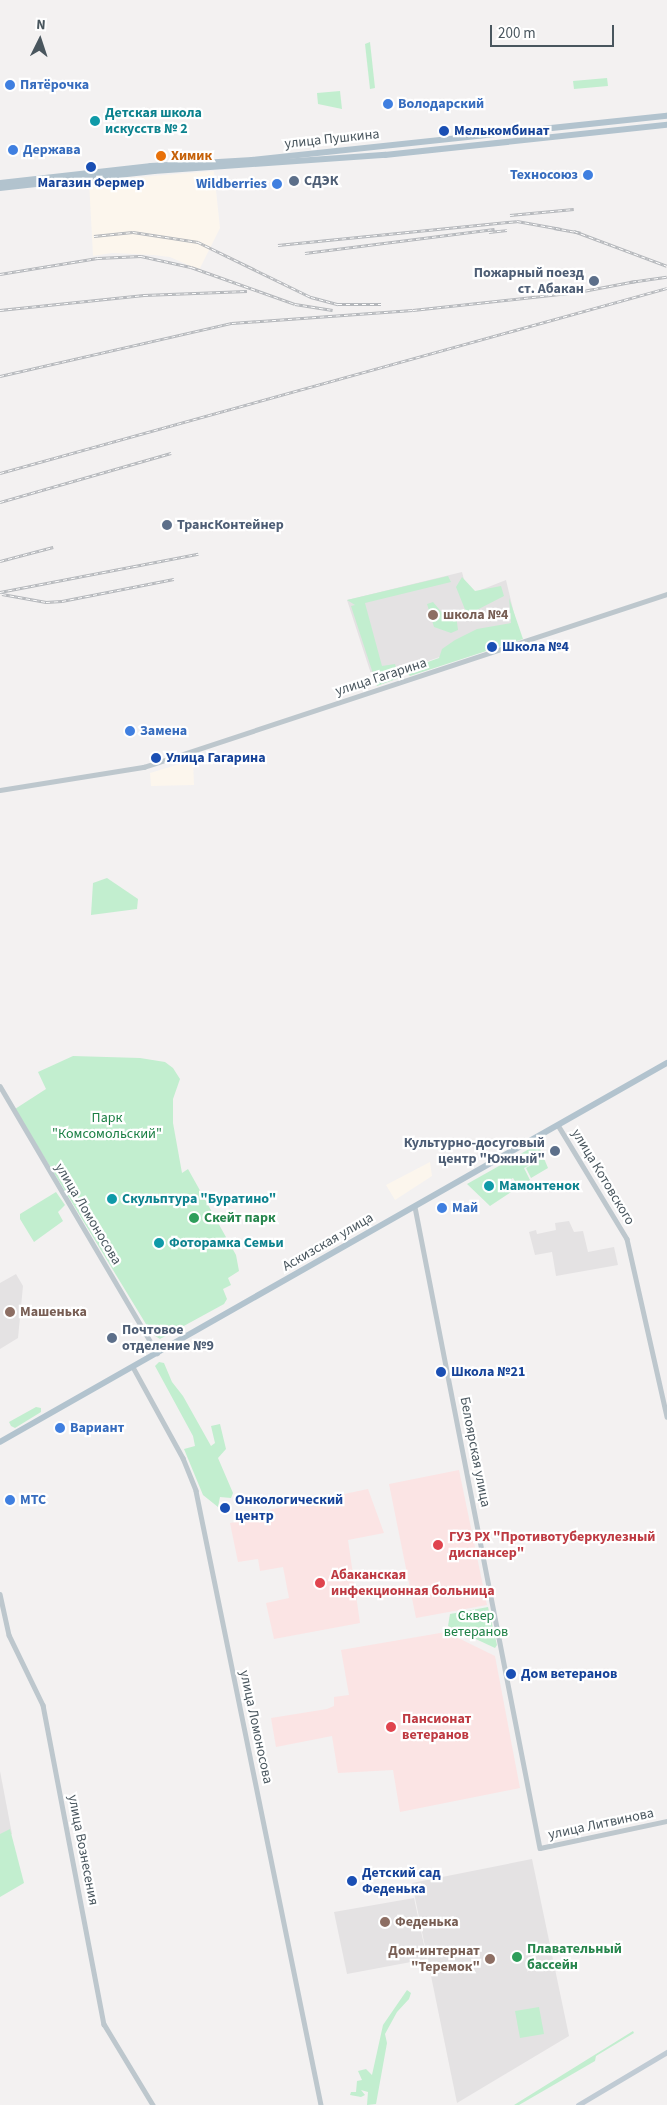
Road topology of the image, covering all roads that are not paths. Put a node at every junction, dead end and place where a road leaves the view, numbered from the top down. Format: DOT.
graph roads {
  1 [pos="667,116"];
  2 [pos="667,125"];
  3 [pos="374,147"];
  4 [pos="375,156"];
  5 [pos="0,183"];
  6 [pos="0,188"];
  7 [pos="667,594"];
  8 [pos="0,790"];
  9 [pos="667,1063"];
  10 [pos="0,1086"];
  11 [pos="558,1125"];
  12 [pos="415,1207"];
  13 [pos="157,1353"];
  14 [pos="133,1367"];
  15 [pos="667,1417"];
  16 [pos="0,1442"];
  17 [pos="0,1594"];
  18 [pos="667,1821"];
  19 [pos="540,1848"];
  20 [pos="667,2052"];
  21 [pos="153,2105"];
  22 [pos="321,2105"];
  23 [pos="578,2105"];
  1 -- 3 [label="main road, улица Пушкина"];
  2 -- 4 [label="main road, улица Пушкина"];
  3 -- 4 [label="street"];
  3 -- 5 [label="main road, улица Пушкина"];
  4 -- 6 [label="main road, улица Пушкина"];
  7 -- 8 [label="street, улица Гагарина"];
  9 -- 11 [label="main road, Аскизская улица"];
  10 -- 13 [label="street, улица Ломоносова"];
  11 -- 12 [label="main road, Аскизская улица"];
  11 -- 15 [label="street, улица Котовского"];
  12 -- 13 [label="main road, Аскизская улица"];
  12 -- 19 [label="street, Белоярская улица"];
  13 -- 14 [label="main road, Аскизская улица"];
  14 -- 16 [label="main road, Аскизская улица"];
  14 -- 22 [label="street, улица Ломоносова"];
  17 -- 21 [label="street, улица Вознесения"];
  18 -- 19 [label="street, улица Литвинова"];
  20 -- 23 [label="main road"];
}
